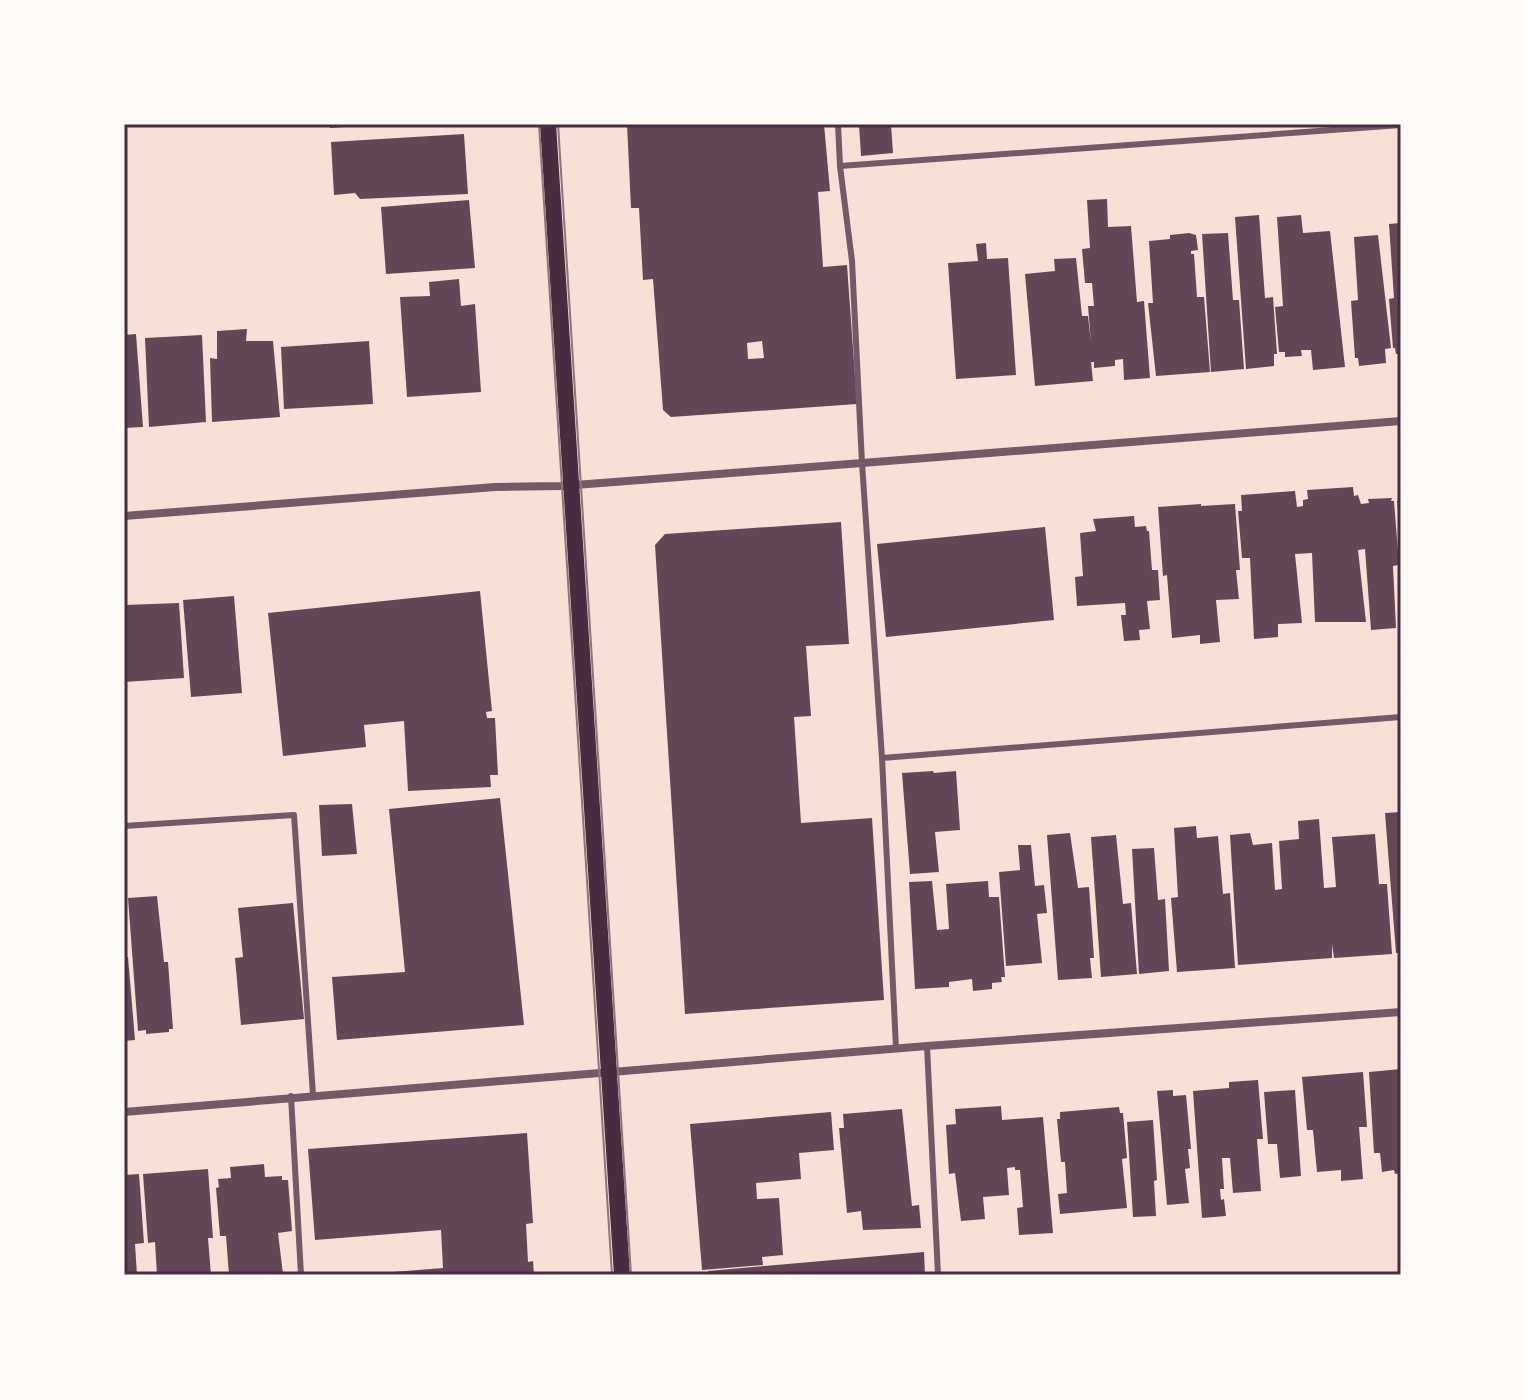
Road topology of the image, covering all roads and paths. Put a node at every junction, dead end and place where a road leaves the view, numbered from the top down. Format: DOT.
graph roads {
  1 [pos="548,124"];
  2 [pos="838,124"];
  3 [pos="1401,125"];
  4 [pos="840,166"];
  5 [pos="1401,421"];
  6 [pos="862,463"];
  7 [pos="571,485"];
  8 [pos="124,516"];
  9 [pos="1401,717"];
  10 [pos="882,758"];
  11 [pos="124,826"];
  12 [pos="1401,1012"];
  13 [pos="927,1046"];
  14 [pos="896,1048"];
  15 [pos="607,1072"];
  16 [pos="313,1095"];
  17 [pos="291,1096"];
  18 [pos="124,1112"];
  19 [pos="301,1275"];
  20 [pos="622,1275"];
  21 [pos="938,1275"];
  1 -- 7 [label="main road"];
  2 -- 4 [label="lane"];
  3 -- 4 [label="lane"];
  4 -- 6 [label="lane"];
  5 -- 6 [label="street"];
  6 -- 7 [label="street"];
  6 -- 10 [label="lane"];
  7 -- 8 [label="street"];
  7 -- 15 [label="main road"];
  9 -- 10 [label="lane"];
  10 -- 14 [label="lane"];
  11 -- 16 [label="lane"];
  12 -- 13 [label="street"];
  13 -- 14 [label="street"];
  13 -- 21 [label="lane"];
  14 -- 15 [label="street"];
  15 -- 16 [label="street"];
  15 -- 20 [label="main road"];
  16 -- 17 [label="street"];
  17 -- 18 [label="street"];
  17 -- 19 [label="lane"];
}
